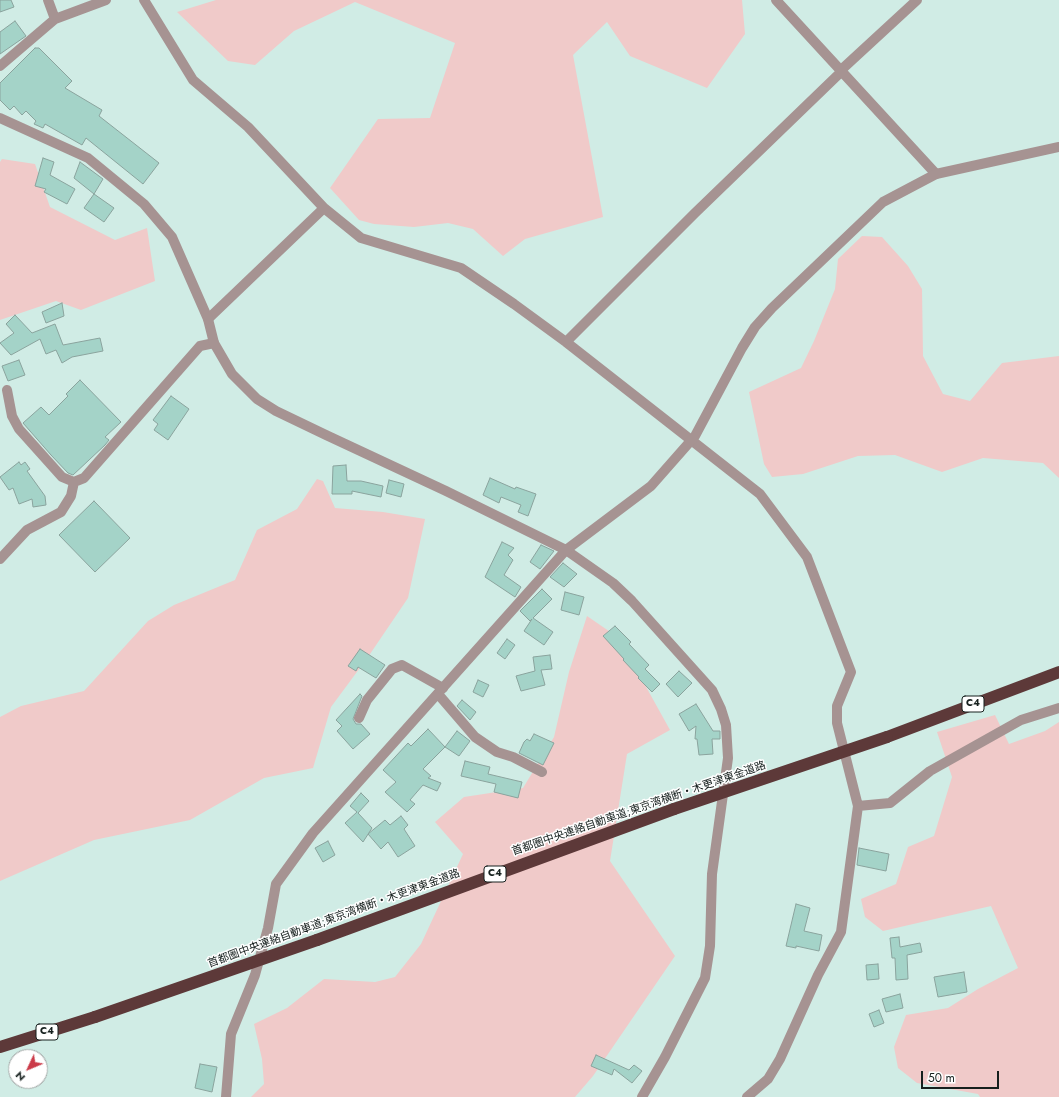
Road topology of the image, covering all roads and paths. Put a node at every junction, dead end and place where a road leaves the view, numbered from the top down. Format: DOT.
graph roads {
  1 [pos="48,0"];
  2 [pos="106,0"];
  3 [pos="144,0"];
  4 [pos="776,0"];
  5 [pos="917,0"];
  6 [pos="55,19"];
  7 [pos="0,66"];
  8 [pos="841,71"];
  9 [pos="0,118"];
  10 [pos="1059,147"];
  11 [pos="936,174"];
  12 [pos="324,208"];
  13 [pos="208,319"];
  14 [pos="214,342"];
  15 [pos="566,342"];
  16 [pos="7,390"];
  17 [pos="690,440"];
  18 [pos="74,482"];
  19 [pos="566,550"];
  20 [pos="0,559"];
  21 [pos="1059,672"];
  22 [pos="440,691"];
  23 [pos="1059,708"];
  24 [pos="358,718"];
  25 [pos="542,772"];
  26 [pos="858,806"];
  27 [pos="0,1047"];
  28 [pos="226,1097"];
  29 [pos="642,1097"];
  30 [pos="747,1097"];
  1 -- 6 [label="street"];
  2 -- 6 [label="street"];
  3 -- 12 [label="street"];
  4 -- 8 [label="street"];
  5 -- 8 [label="street"];
  6 -- 7 [label="street"];
  8 -- 11 [label="street"];
  8 -- 15 [label="street"];
  9 -- 13 [label="street"];
  10 -- 11 [label="street"];
  11 -- 17 [label="street"];
  12 -- 13 [label="street"];
  12 -- 15 [label="street"];
  13 -- 14 [label="street"];
  14 -- 18 [label="street"];
  14 -- 19 [label="street"];
  15 -- 17 [label="street"];
  16 -- 18 [label="street"];
  17 -- 19 [label="street"];
  17 -- 26 [label="street"];
  18 -- 20 [label="street"];
  19 -- 22 [label="street"];
  19 -- 29 [label="street"];
  21 -- 27 [label="highway, 首都圏中央連絡自動車道;東京湾横断・木更津東金道路 / C4, bridge"];
  22 -- 24 [label="street"];
  22 -- 25 [label="street"];
  22 -- 28 [label="street"];
  23 -- 26 [label="street"];
  26 -- 30 [label="street"];
}
